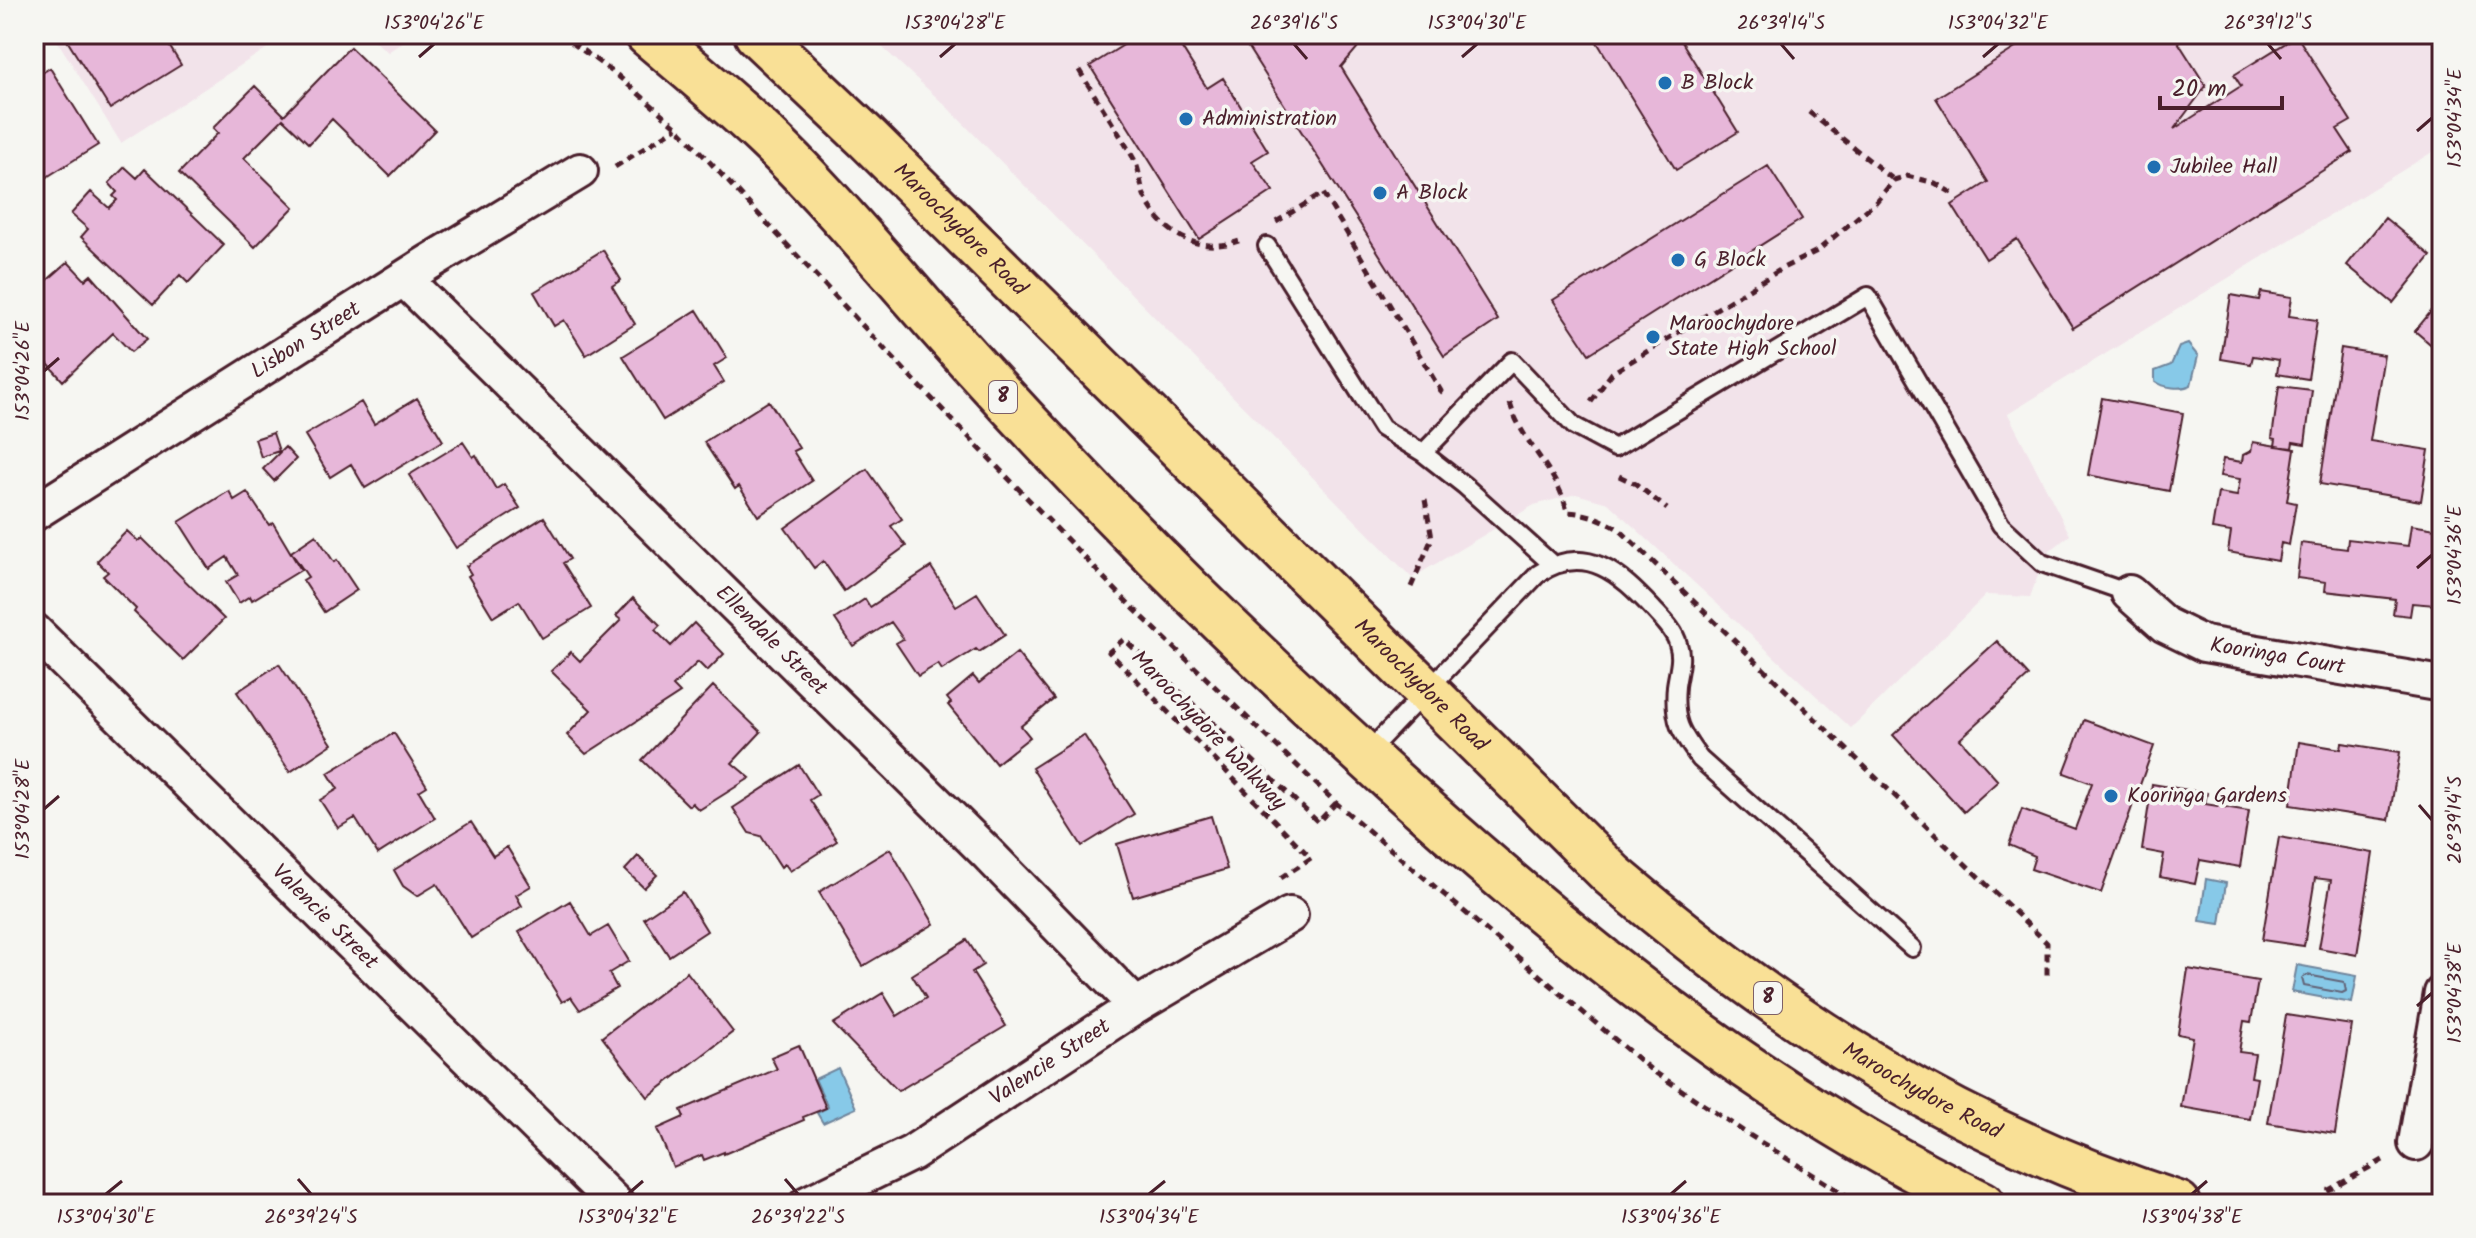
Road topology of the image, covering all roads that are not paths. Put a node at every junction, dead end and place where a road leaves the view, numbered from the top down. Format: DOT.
graph roads {
  1 [pos="648,34"];
  2 [pos="757,34"];
  3 [pos="580,171"];
  4 [pos="1267,246"];
  5 [pos="405,280"];
  6 [pos="1423,453"];
  7 [pos="34,513"];
  8 [pos="1553,565"];
  9 [pos="2129,593"];
  10 [pos="34,631"];
  11 [pos="2442,684"];
  12 [pos="1426,690"];
  13 [pos="1364,756"];
  14 [pos="1290,915"];
  15 [pos="1912,948"];
  16 [pos="2442,993"];
  17 [pos="1136,1006"];
  18 [pos="2416,1143"];
  19 [pos="616,1204"];
  20 [pos="807,1204"];
  21 [pos="1982,1204"];
  22 [pos="2178,1204"];
  1 -- 13 [label="main road, 8"];
  2 -- 12 [label="main road, Maroochydore Road / 8"];
  3 -- 5 [label="street, Lisbon Street"];
  4 -- 6 [label="lane"];
  5 -- 7 [label="street, Lisbon Street"];
  5 -- 17 [label="street, Ellendale Street"];
  6 -- 8 [label="lane"];
  6 -- 9 [label="lane"];
  8 -- 12 [label="lane"];
  8 -- 15 [label="lane"];
  9 -- 11 [label="street, Kooringa Court"];
  10 -- 19 [label="street, Valencie Street"];
  12 -- 13 [label="lane"];
  12 -- 22 [label="main road, Maroochydore Road / 8"];
  13 -- 21 [label="main road, 8"];
  14 -- 17 [label="street, Valencie Street"];
  16 -- 18 [label="street"];
  17 -- 20 [label="street, Valencie Street"];
}
